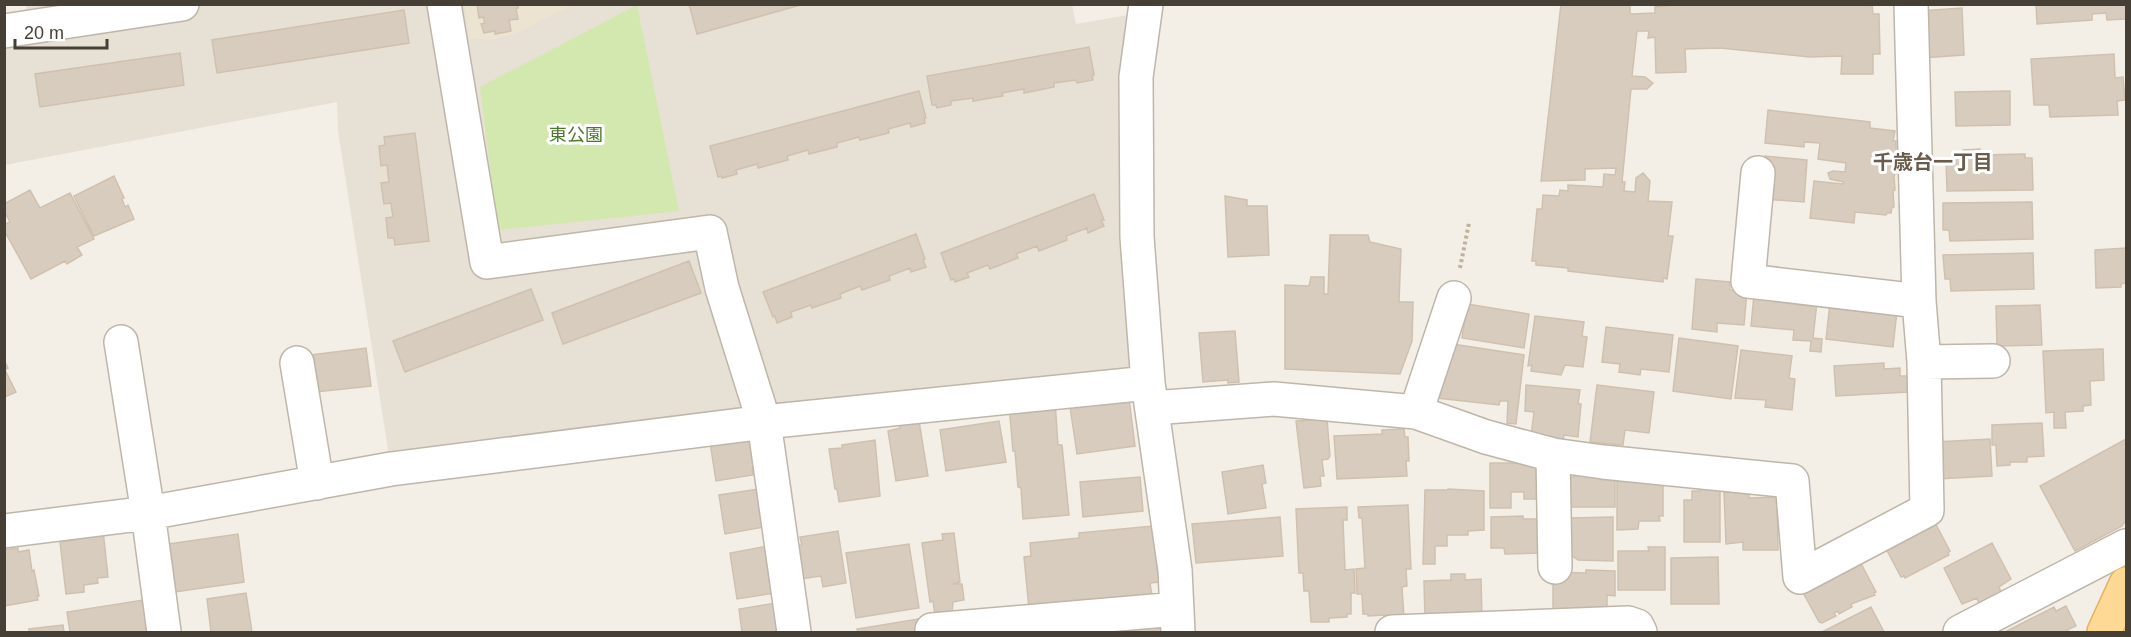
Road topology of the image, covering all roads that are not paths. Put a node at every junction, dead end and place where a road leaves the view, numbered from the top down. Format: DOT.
graph roads {
  1 [pos="182,4"];
  2 [pos="444,4"];
  3 [pos="1146,4"];
  4 [pos="1911,4"];
  5 [pos="4,31"];
  6 [pos="1758,173"];
  7 [pos="1454,298"];
  8 [pos="1919,302"];
  9 [pos="121,342"];
  10 [pos="1993,361"];
  11 [pos="1924,362"];
  12 [pos="297,363"];
  13 [pos="1150,396"];
  14 [pos="1416,412"];
  15 [pos="765,422"];
  16 [pos="1553,454"];
  17 [pos="317,483"];
  18 [pos="148,513"];
  19 [pos="4,531"];
  20 [pos="2127,546"];
  21 [pos="1555,567"];
  22 [pos="2127,584"];
  23 [pos="2127,618"];
  24 [pos="1177,621"];
  25 [pos="1400,632"];
  26 [pos="164,633"];
  27 [pos="794,633"];
  28 [pos="932,633"];
  29 [pos="1640,633"];
  30 [pos="1960,633"];
  31 [pos="2104,633"];
  32 [pos="2120,633"];
  1 -- 5 [label="street"];
  2 -- 15 [label="street"];
  3 -- 13 [label="street"];
  4 -- 8 [label="street"];
  6 -- 8 [label="street"];
  7 -- 14 [label="street"];
  8 -- 11 [label="street"];
  9 -- 18 [label="street"];
  10 -- 11 [label="street"];
  11 -- 16 [label="street"];
  12 -- 17 [label="street"];
  13 -- 14 [label="street"];
  13 -- 15 [label="street"];
  13 -- 24 [label="street"];
  14 -- 16 [label="street"];
  15 -- 17 [label="street"];
  15 -- 27 [label="street"];
  16 -- 21 [label="street"];
  17 -- 18 [label="street"];
  18 -- 19 [label="street"];
  18 -- 26 [label="street"];
  20 -- 30 [label="street"];
  22 -- 31 [label="main road"];
  23 -- 32 [label="main road"];
  24 -- 28 [label="street"];
  25 -- 29 [label="street"];
}
